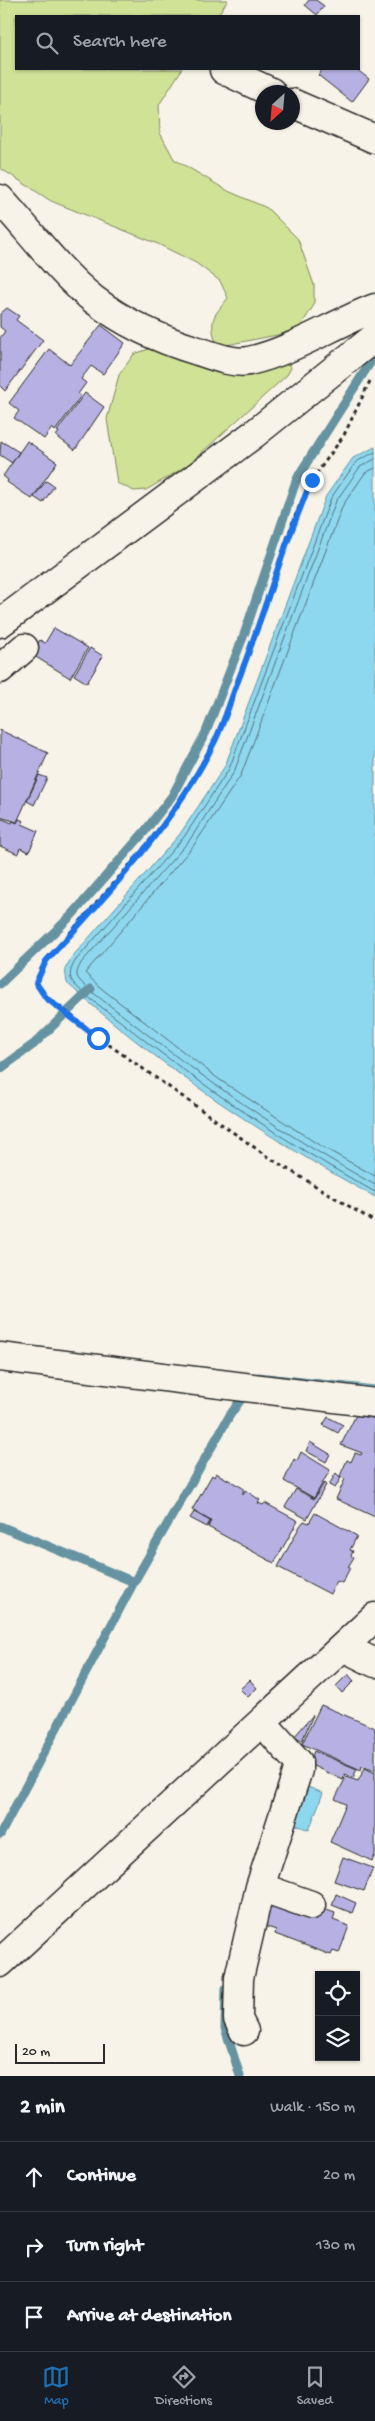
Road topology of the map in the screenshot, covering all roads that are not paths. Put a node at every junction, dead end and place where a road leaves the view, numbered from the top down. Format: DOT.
graph roads {
  1 [pos="224,70"];
  2 [pos="256,85"];
  3 [pos="300,106"];
  4 [pos="375,139"];
  5 [pos="0,199"];
  6 [pos="375,308"];
  7 [pos="375,337"];
  8 [pos="0,624"];
  9 [pos="24,648"];
  10 [pos="0,669"];
  11 [pos="0,1357"];
  12 [pos="375,1403"];
  13 [pos="375,1617"];
  14 [pos="343,1647"];
  15 [pos="375,1663"];
  16 [pos="262,1722"];
  17 [pos="260,1887"];
  18 [pos="311,1905"];
  19 [pos="0,1963"];
  20 [pos="244,2031"];
  1 -- 2 [label="street"];
  3 -- 4 [label="street"];
  5 -- 6 [label="street"];
  7 -- 8 [label="street"];
  9 -- 10 [label="street"];
  11 -- 12 [label="street"];
  13 -- 14 [label="street"];
  14 -- 15 [label="street"];
  14 -- 16 [label="street"];
  16 -- 17 [label="street"];
  16 -- 19 [label="street"];
  17 -- 18 [label="street"];
  17 -- 20 [label="street"];
}
